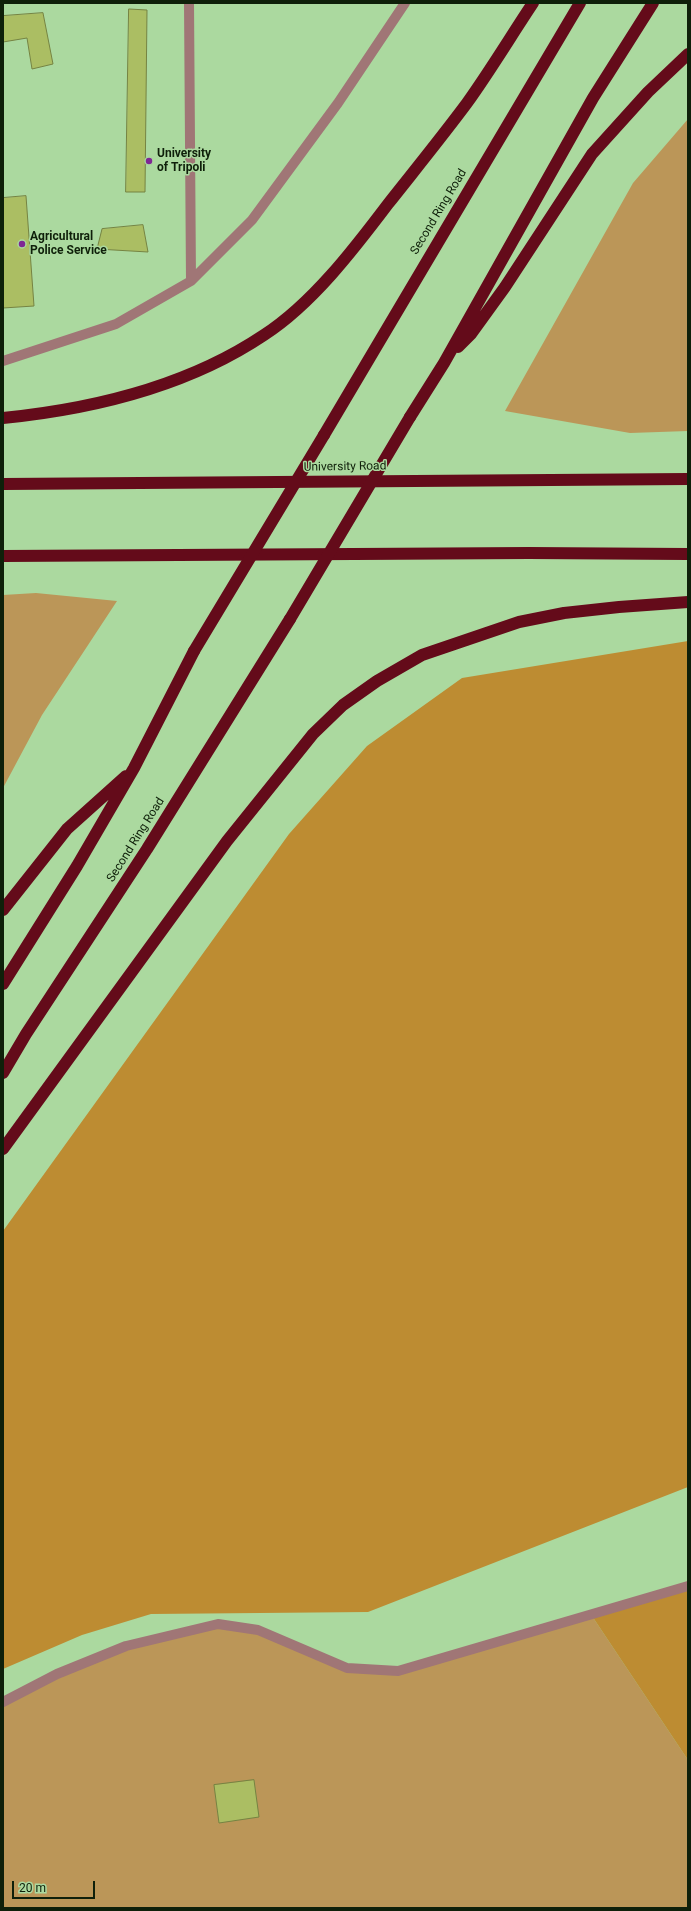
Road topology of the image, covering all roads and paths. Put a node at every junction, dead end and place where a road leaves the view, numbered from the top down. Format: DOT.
graph roads {
  1 [pos="189,3"];
  2 [pos="405,3"];
  3 [pos="533,3"];
  4 [pos="580,3"];
  5 [pos="653,3"];
  6 [pos="688,54"];
  7 [pos="191,280"];
  8 [pos="3,361"];
  9 [pos="444,363"];
  10 [pos="3,418"];
  11 [pos="688,474"];
  12 [pos="673,478"];
  13 [pos="688,479"];
  14 [pos="3,484"];
  15 [pos="688,554"];
  16 [pos="3,558"];
  17 [pos="688,602"];
  18 [pos="134,768"];
  19 [pos="3,910"];
  20 [pos="3,984"];
  21 [pos="3,1073"];
  22 [pos="3,1149"];
  23 [pos="688,1586"];
  24 [pos="3,1702"];
  1 -- 7 [label="street"];
  2 -- 7 [label="street"];
  3 -- 10 [label="highway"];
  4 -- 18 [label="highway, Second Ring Road, bridge"];
  5 -- 9 [label="highway"];
  6 -- 9 [label="highway"];
  7 -- 8 [label="street"];
  9 -- 21 [label="highway, Second Ring Road, bridge"];
  11 -- 12 [label="highway"];
  12 -- 13 [label="highway, University Road"];
  12 -- 14 [label="highway, University Road"];
  15 -- 16 [label="highway"];
  17 -- 22 [label="highway"];
  18 -- 19 [label="highway"];
  18 -- 20 [label="highway"];
  23 -- 24 [label="street"];
}
